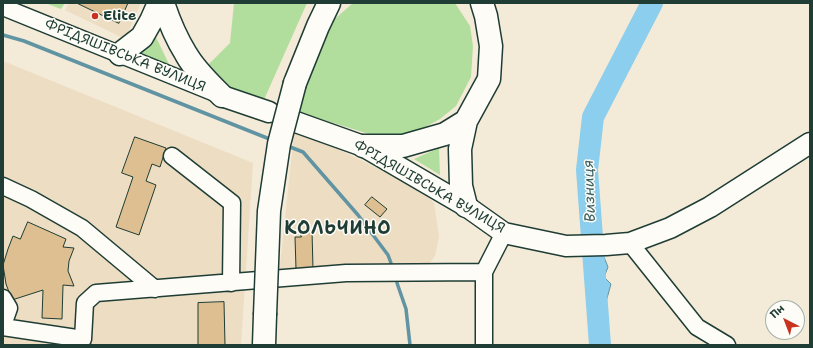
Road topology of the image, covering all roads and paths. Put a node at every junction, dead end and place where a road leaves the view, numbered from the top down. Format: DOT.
graph roads {
  1 [pos="159,3"];
  2 [pos="163,3"];
  3 [pos="329,3"];
  4 [pos="344,3"];
  5 [pos="3,7"];
  6 [pos="480,7"];
  7 [pos="318,26"];
  8 [pos="120,54"];
  9 [pos="222,96"];
  10 [pos="269,112"];
  11 [pos="293,121"];
  12 [pos="466,121"];
  13 [pos="810,143"];
  14 [pos="363,146"];
  15 [pos="172,156"];
  16 [pos="3,186"];
  17 [pos="466,206"];
  18 [pos="504,232"];
  19 [pos="630,242"];
  20 [pos="484,272"];
  21 [pos="231,283"];
  22 [pos="156,289"];
  23 [pos="3,298"];
  24 [pos="3,326"];
  25 [pos="264,345"];
  26 [pos="484,345"];
  27 [pos="727,345"];
  1 -- 8 [label="highway"];
  2 -- 9 [label="highway"];
  3 -- 7 [label="highway"];
  4 -- 7 [label="highway"];
  5 -- 8 [label="street, ФРІДЯШІВСЬКА ВУЛИЦЯ"];
  6 -- 12 [label="highway"];
  7 -- 25 [label="highway, bridge"];
  8 -- 9 [label="street, ФРІДЯШІВСЬКА ВУЛИЦЯ"];
  9 -- 10 [label="main road, ФРІДЯШІВСЬКА ВУЛИЦЯ"];
  11 -- 14 [label="main road, ФРІДЯШІВСЬКА ВУЛИЦЯ"];
  12 -- 14 [label="highway"];
  12 -- 17 [label="highway"];
  13 -- 19 [label="main road, ФРІДЯШІВСЬКА ВУЛИЦЯ"];
  14 -- 17 [label="main road, ФРІДЯШІВСЬКА ВУЛИЦЯ"];
  15 -- 21 [label="street"];
  16 -- 22 [label="street"];
  17 -- 18 [label="main road, ФРІДЯШІВСЬКА ВУЛИЦЯ"];
  18 -- 19 [label="main road, ФРІДЯШІВСЬКА ВУЛИЦЯ"];
  18 -- 20 [label="street"];
  19 -- 27 [label="street"];
  20 -- 21 [label="street"];
  20 -- 26 [label="street"];
  21 -- 22 [label="street"];
  22 -- 24 [label="street"];
  23 -- 24 [label="street"];
}
